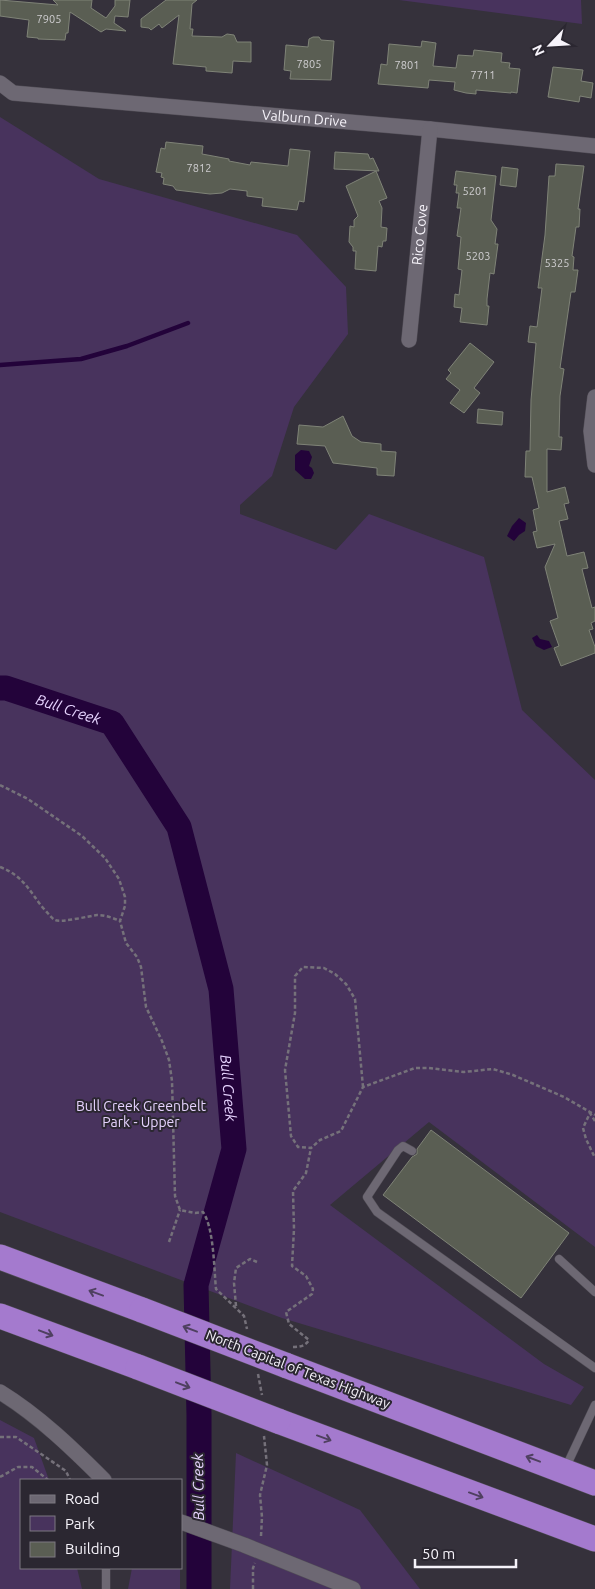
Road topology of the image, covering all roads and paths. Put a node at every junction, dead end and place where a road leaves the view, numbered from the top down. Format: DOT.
graph roads {
  1 [pos="0,83"];
  2 [pos="430,129"];
  3 [pos="595,146"];
  4 [pos="409,340"];
  5 [pos="595,397"];
  6 [pos="595,465"];
  7 [pos="0,785"];
  8 [pos="0,867"];
  9 [pos="120,921"];
  10 [pos="363,1087"];
  11 [pos="590,1113"];
  12 [pos="595,1116"];
  13 [pos="595,1120"];
  14 [pos="311,1148"];
  15 [pos="412,1151"];
  16 [pos="595,1158"];
  17 [pos="180,1210"];
  18 [pos="169,1242"];
  19 [pos="0,1257"];
  20 [pos="559,1259"];
  21 [pos="256,1262"];
  22 [pos="595,1292"];
  23 [pos="236,1308"];
  24 [pos="0,1316"];
  25 [pos="247,1331"];
  26 [pos="287,1355"];
  27 [pos="595,1368"];
  28 [pos="258,1374"];
  29 [pos="0,1392"];
  30 [pos="262,1401"];
  31 [pos="595,1405"];
  32 [pos="271,1425"];
  33 [pos="0,1437"];
  34 [pos="564,1471"];
  35 [pos="0,1477"];
  36 [pos="47,1479"];
  37 [pos="70,1479"];
  38 [pos="103,1479"];
  39 [pos="595,1483"];
  40 [pos="182,1522"];
  41 [pos="595,1539"];
  42 [pos="260,1551"];
  43 [pos="106,1569"];
  44 [pos="106,1589"];
  45 [pos="253,1589"];
  46 [pos="353,1589"];
  1 -- 2 [label="street, Valburn Drive"];
  2 -- 3 [label="street, Valburn Drive"];
  2 -- 4 [label="street, Rico Cove"];
  5 -- 6 [label="street"];
  7 -- 9 [label="path"];
  8 -- 9 [label="path"];
  9 -- 17 [label="path"];
  10 -- 11 [label="path"];
  10 -- 14 [label="path"];
  10 -- 14 [label="path"];
  11 -- 12 [label="path"];
  11 -- 13 [label="path"];
  11 -- 16 [label="path"];
  14 -- 26 [label="path"];
  15 -- 27 [label="lane"];
  17 -- 18 [label="path"];
  17 -- 23 [label="path"];
  26 -- 19 [label="highway, North Capital of Texas Highway, one-way, bridge"];
  20 -- 22 [label="lane"];
  21 -- 23 [label="path"];
  23 -- 25 [label="path"];
  24 -- 32 [label="highway, one-way, bridge"];
  34 -- 26 [label="highway, North Capital of Texas Highway, one-way"];
  28 -- 30 [label="path"];
  29 -- 38 [label="street"];
  31 -- 34 [label="lane"];
  32 -- 41 [label="highway, one-way"];
  32 -- 42 [label="path"];
  33 -- 37 [label="path"];
  34 -- 39 [label="highway, North Capital of Texas Highway"];
  35 -- 36 [label="path"];
  40 -- 42 [label="street"];
  42 -- 45 [label="path"];
  42 -- 46 [label="street"];
  43 -- 44 [label="lane"];
}
